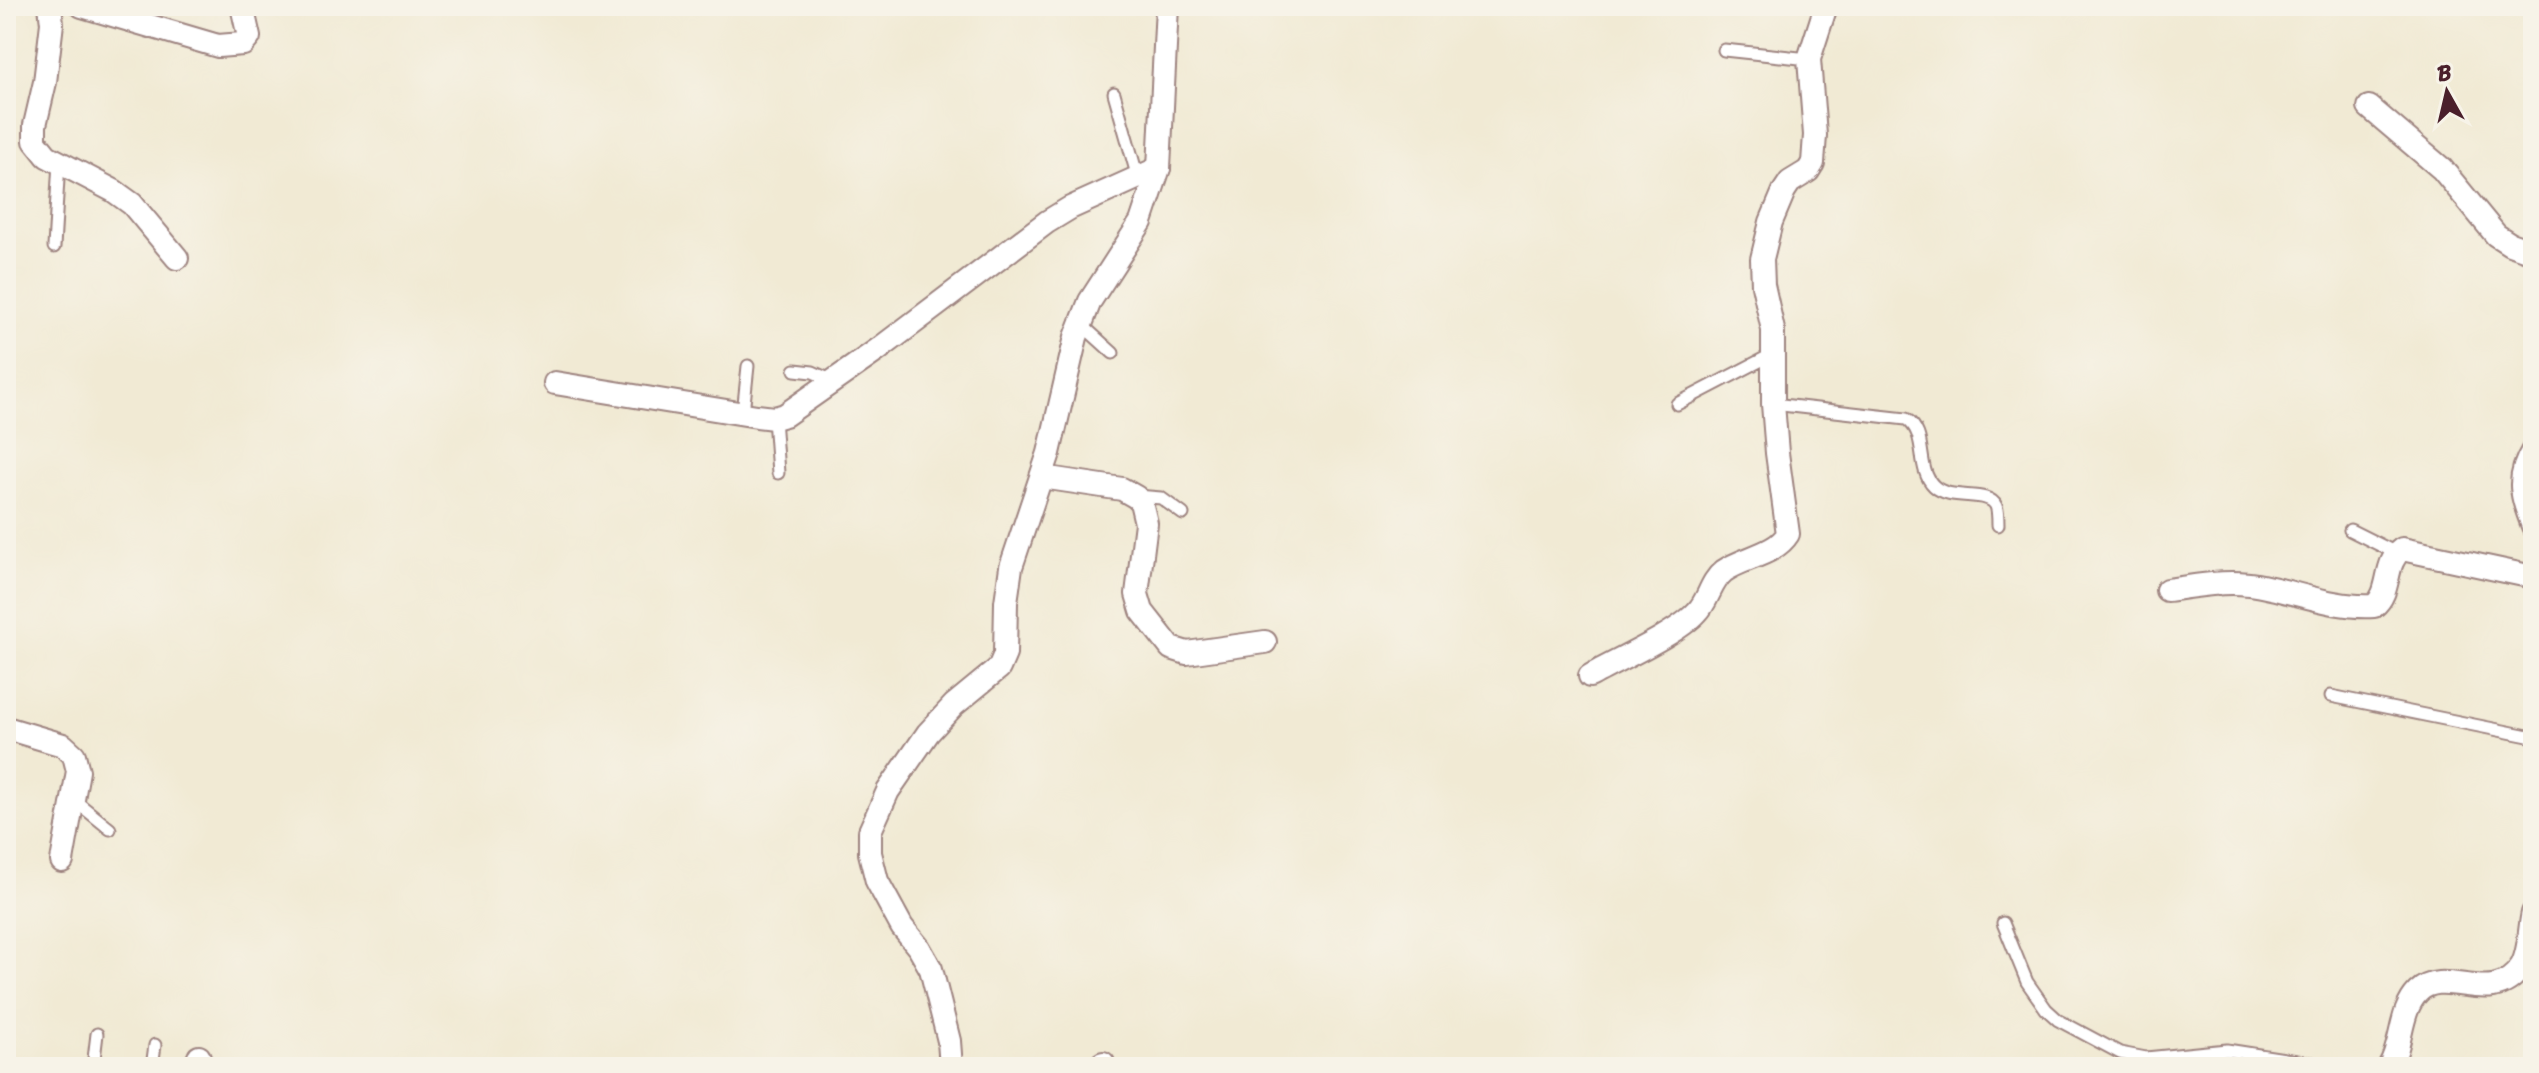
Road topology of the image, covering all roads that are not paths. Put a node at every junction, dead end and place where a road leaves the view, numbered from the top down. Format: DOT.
graph roads {
  1 [pos="50,6"];
  2 [pos="82,6"];
  3 [pos="242,6"];
  4 [pos="1167,6"];
  5 [pos="1826,6"];
  6 [pos="1724,50"];
  7 [pos="1809,59"];
  8 [pos="1114,93"];
  9 [pos="2369,107"];
  10 [pos="59,162"];
  11 [pos="1159,168"];
  12 [pos="1138,178"];
  13 [pos="54,247"];
  14 [pos="2533,252"];
  15 [pos="177,258"];
  16 [pos="1081,324"];
  17 [pos="1113,353"];
  18 [pos="1774,354"];
  19 [pos="748,366"];
  20 [pos="795,370"];
  21 [pos="834,381"];
  22 [pos="555,383"];
  23 [pos="1677,404"];
  24 [pos="1773,404"];
  25 [pos="743,413"];
  26 [pos="774,418"];
  27 [pos="2533,450"];
  28 [pos="778,473"];
  29 [pos="1042,477"];
  30 [pos="1136,497"];
  31 [pos="1183,514"];
  32 [pos="1998,525"];
  33 [pos="2533,526"];
  34 [pos="2350,530"];
  35 [pos="2396,553"];
  36 [pos="2533,577"];
  37 [pos="2167,590"];
  38 [pos="1265,642"];
  39 [pos="1590,676"];
  40 [pos="2331,696"];
  41 [pos="6,728"];
  42 [pos="2533,737"];
  43 [pos="72,799"];
  44 [pos="110,829"];
  45 [pos="62,861"];
  46 [pos="2533,913"];
  47 [pos="2003,923"];
  48 [pos="97,1034"];
  49 [pos="155,1045"];
  50 [pos="93,1067"];
  51 [pos="152,1067"];
  52 [pos="951,1067"];
  53 [pos="2337,1067"];
  54 [pos="2389,1067"];
  1 -- 10 [label="street"];
  2 -- 3 [label="street"];
  4 -- 11 [label="street"];
  5 -- 7 [label="street"];
  6 -- 7 [label="lane"];
  7 -- 18 [label="street"];
  8 -- 12 [label="lane"];
  9 -- 14 [label="street"];
  10 -- 13 [label="lane"];
  10 -- 15 [label="street"];
  11 -- 12 [label="street"];
  11 -- 16 [label="street"];
  12 -- 21 [label="street"];
  16 -- 17 [label="lane"];
  16 -- 29 [label="street"];
  18 -- 23 [label="lane"];
  18 -- 24 [label="street"];
  19 -- 25 [label="lane"];
  20 -- 21 [label="lane"];
  21 -- 26 [label="street"];
  22 -- 25 [label="street"];
  24 -- 32 [label="lane"];
  24 -- 39 [label="street"];
  25 -- 26 [label="street"];
  26 -- 28 [label="lane"];
  27 -- 33 [label="street"];
  29 -- 30 [label="street"];
  29 -- 52 [label="street"];
  30 -- 31 [label="lane"];
  30 -- 38 [label="street"];
  34 -- 35 [label="lane"];
  35 -- 36 [label="street"];
  35 -- 37 [label="street"];
  40 -- 42 [label="lane"];
  41 -- 43 [label="street"];
  43 -- 44 [label="lane"];
  43 -- 45 [label="street"];
  46 -- 54 [label="street"];
  47 -- 53 [label="lane"];
  48 -- 50 [label="lane"];
  49 -- 51 [label="lane"];
}
